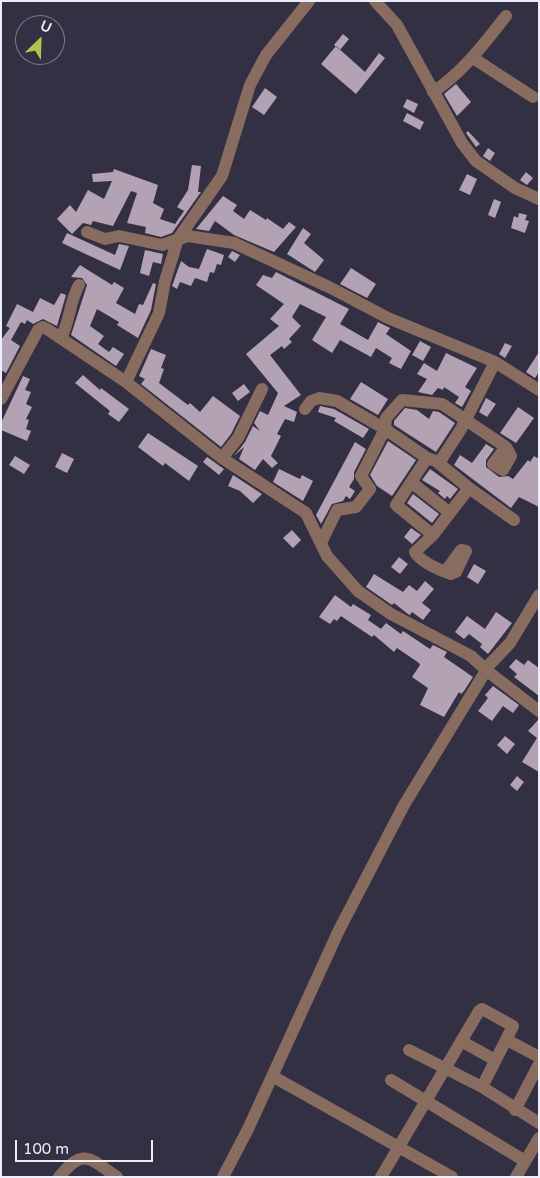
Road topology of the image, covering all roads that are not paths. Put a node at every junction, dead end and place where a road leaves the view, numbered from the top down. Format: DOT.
graph roads {
  1 [pos="309,1"];
  2 [pos="375,1"];
  3 [pos="506,16"];
  4 [pos="473,58"];
  5 [pos="433,92"];
  6 [pos="533,97"];
  7 [pos="539,199"];
  8 [pos="87,232"];
  9 [pos="178,239"];
  10 [pos="79,285"];
  11 [pos="61,338"];
  12 [pos="495,362"];
  13 [pos="126,382"];
  14 [pos="262,389"];
  15 [pos="539,390"];
  16 [pos="1,399"];
  17 [pos="305,409"];
  18 [pos="466,420"];
  19 [pos="385,428"];
  20 [pos="506,447"];
  21 [pos="222,458"];
  22 [pos="427,458"];
  23 [pos="439,463"];
  24 [pos="411,482"];
  25 [pos="469,488"];
  26 [pos="450,512"];
  27 [pos="514,520"];
  28 [pos="433,534"];
  29 [pos="322,541"];
  30 [pos="445,572"];
  31 [pos="539,596"];
  32 [pos="486,670"];
  33 [pos="539,711"];
  34 [pos="507,1040"];
  35 [pos="461,1041"];
  36 [pos="409,1050"];
  37 [pos="539,1058"];
  38 [pos="495,1060"];
  39 [pos="539,1064"];
  40 [pos="446,1068"];
  41 [pos="272,1076"];
  42 [pos="391,1080"];
  43 [pos="482,1088"];
  44 [pos="425,1100"];
  45 [pos="515,1110"];
  46 [pos="539,1123"];
  47 [pos="539,1138"];
  48 [pos="399,1146"];
  49 [pos="525,1161"];
  50 [pos="59,1177"];
  51 [pos="117,1177"];
  52 [pos="223,1177"];
  53 [pos="382,1177"];
  54 [pos="452,1177"];
  55 [pos="516,1177"];
  1 -- 9 [label="street"];
  2 -- 5 [label="street"];
  3 -- 4 [label="street"];
  4 -- 5 [label="street"];
  4 -- 6 [label="street"];
  5 -- 7 [label="street"];
  8 -- 9 [label="street"];
  9 -- 12 [label="street"];
  9 -- 13 [label="street"];
  10 -- 11 [label="street"];
  11 -- 13 [label="street"];
  11 -- 16 [label="street"];
  12 -- 15 [label="street"];
  12 -- 18 [label="street"];
  13 -- 21 [label="street"];
  14 -- 21 [label="street"];
  17 -- 19 [label="street"];
  18 -- 19 [label="street"];
  18 -- 20 [label="street"];
  18 -- 23 [label="street"];
  19 -- 22 [label="street"];
  19 -- 29 [label="street"];
  21 -- 29 [label="street"];
  22 -- 23 [label="street"];
  22 -- 24 [label="street"];
  23 -- 25 [label="street"];
  24 -- 26 [label="street"];
  24 -- 28 [label="street"];
  25 -- 26 [label="street"];
  25 -- 27 [label="street"];
  26 -- 28 [label="street"];
  28 -- 30 [label="street"];
  29 -- 32 [label="street"];
  31 -- 32 [label="street"];
  32 -- 33 [label="street"];
  32 -- 41 [label="street"];
  34 -- 35 [label="street"];
  34 -- 37 [label="street"];
  34 -- 38 [label="street"];
  35 -- 38 [label="street"];
  35 -- 40 [label="street"];
  36 -- 40 [label="street"];
  38 -- 43 [label="street"];
  39 -- 45 [label="street"];
  40 -- 43 [label="street"];
  40 -- 44 [label="street"];
  41 -- 48 [label="street"];
  41 -- 52 [label="street"];
  42 -- 44 [label="street"];
  43 -- 45 [label="street"];
  44 -- 48 [label="street"];
  44 -- 49 [label="street"];
  45 -- 46 [label="street"];
  47 -- 49 [label="street"];
  48 -- 53 [label="street"];
  48 -- 54 [label="street"];
  49 -- 55 [label="street"];
  50 -- 51 [label="street"];
}
